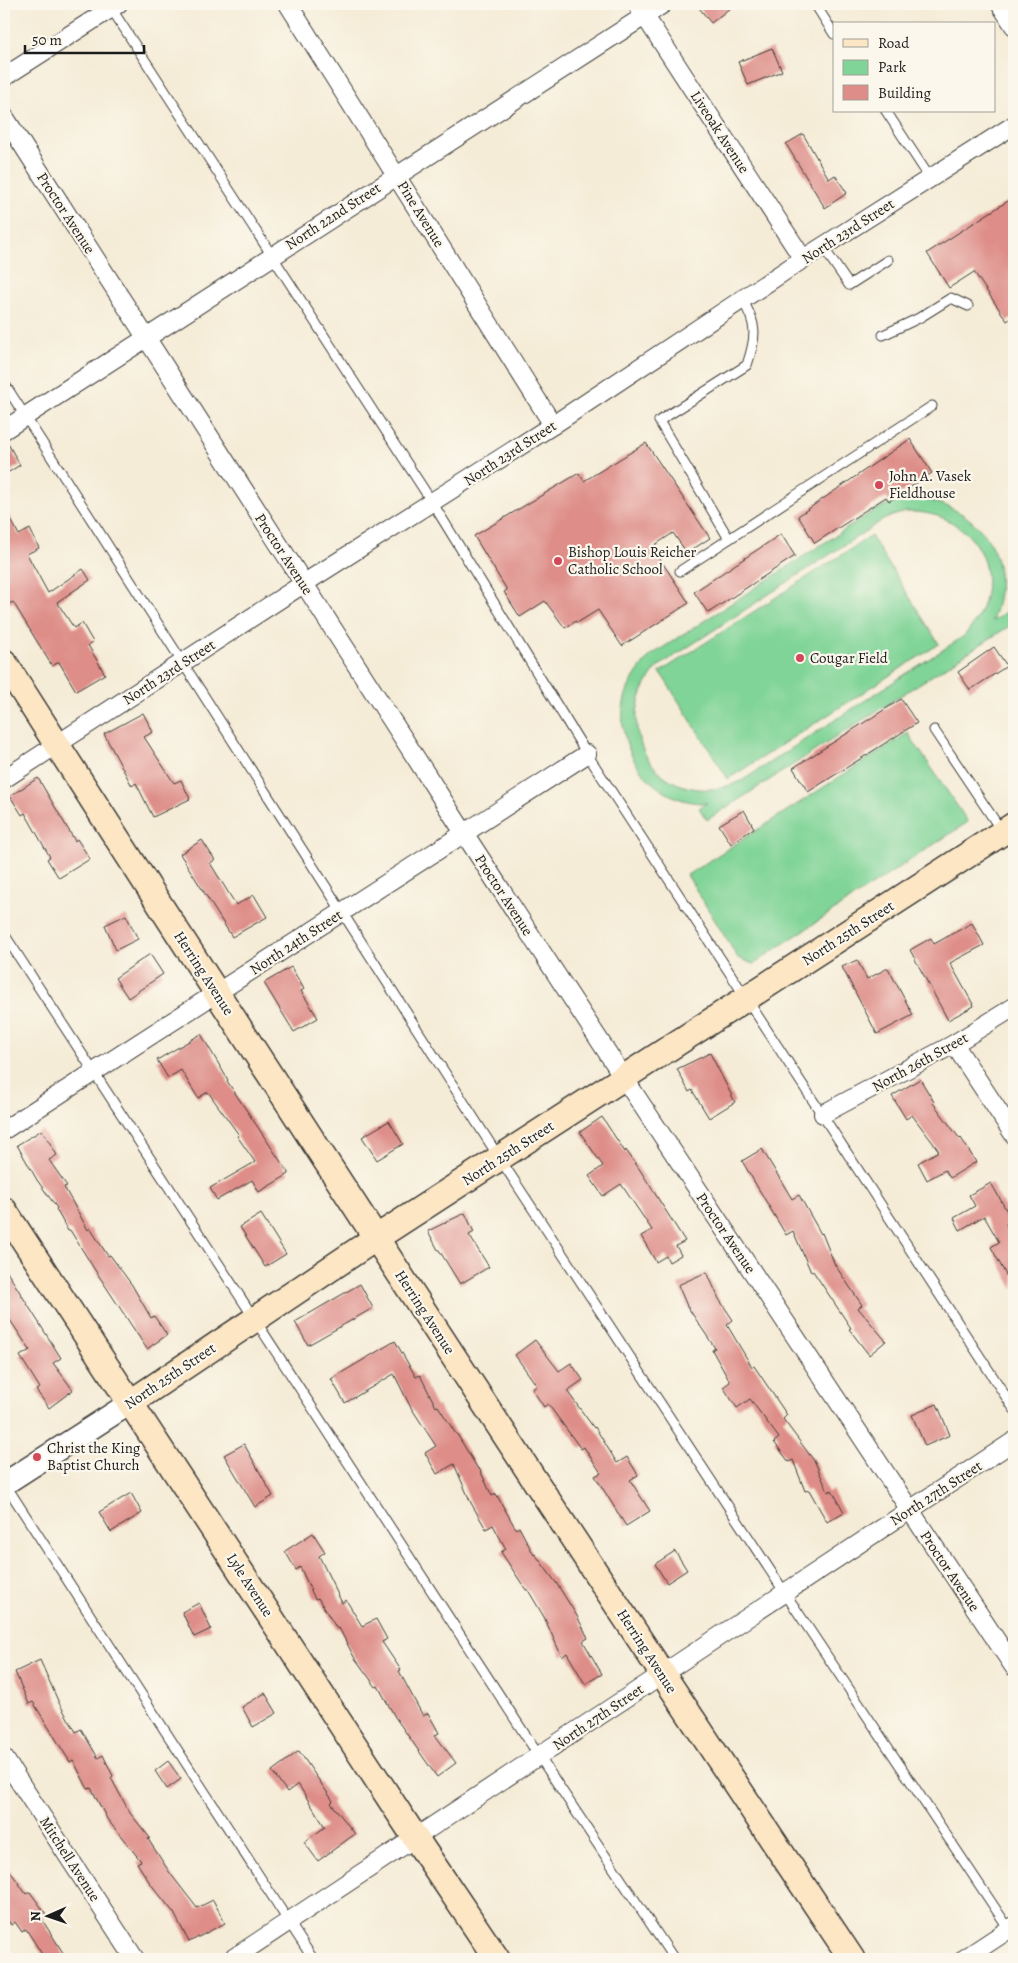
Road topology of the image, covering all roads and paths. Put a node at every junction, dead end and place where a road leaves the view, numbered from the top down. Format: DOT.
graph roads {
  1 [pos="288,4"];
  2 [pos="663,4"];
  3 [pos="814,4"];
  4 [pos="1000,4"];
  5 [pos="114,6"];
  6 [pos="641,10"];
  7 [pos="1014,26"];
  8 [pos="833,32"];
  9 [pos="4,77"];
  10 [pos="887,112"];
  11 [pos="4,116"];
  12 [pos="1014,124"];
  13 [pos="396,175"];
  14 [pos="930,178"];
  15 [pos="823,247"];
  16 [pos="272,256"];
  17 [pos="803,259"];
  18 [pos="888,260"];
  19 [pos="742,300"];
  20 [pos="968,306"];
  21 [pos="883,335"];
  22 [pos="146,338"];
  23 [pos="4,383"];
  24 [pos="932,406"];
  25 [pos="25,416"];
  26 [pos="553,425"];
  27 [pos="4,430"];
  28 [pos="432,502"];
  29 [pos="729,539"];
  30 [pos="680,571"];
  31 [pos="303,584"];
  32 [pos="4,662"];
  33 [pos="183,662"];
  34 [pos="934,730"];
  35 [pos="57,744"];
  36 [pos="588,754"];
  37 [pos="4,780"];
  38 [pos="1009,829"];
  39 [pos="464,833"];
  40 [pos="342,912"];
  41 [pos="4,934"];
  42 [pos="216,993"];
  43 [pos="747,998"];
  44 [pos="1014,1007"];
  45 [pos="954,1044"];
  46 [pos="94,1072"];
  47 [pos="624,1078"];
  48 [pos="823,1114"];
  49 [pos="4,1130"];
  50 [pos="1014,1135"];
  51 [pos="500,1158"];
  52 [pos="4,1210"];
  53 [pos="376,1238"];
  54 [pos="255,1320"];
  55 [pos="130,1403"];
  56 [pos="1014,1409"];
  57 [pos="1014,1441"];
  58 [pos="4,1484"];
  59 [pos="910,1510"];
  60 [pos="785,1593"];
  61 [pos="1014,1667"];
  62 [pos="662,1674"];
  63 [pos="539,1756"];
  64 [pos="4,1758"];
  65 [pos="416,1839"];
  66 [pos="289,1922"];
  67 [pos="1012,1927"];
  68 [pos="135,1959"];
  69 [pos="232,1959"];
  70 [pos="313,1959"];
  71 [pos="497,1959"];
  72 [pos="674,1959"];
  73 [pos="852,1959"];
  74 [pos="964,1959"];
  1 -- 13 [label="street, Pine Avenue"];
  2 -- 6 [label="street, North 22nd Street"];
  3 -- 8 [label="lane"];
  4 -- 7 [label="street"];
  5 -- 9 [label="street"];
  5 -- 16 [label="lane"];
  6 -- 13 [label="street, North 22nd Street"];
  6 -- 17 [label="street, Liveoak Avenue"];
  10 -- 14 [label="lane"];
  11 -- 22 [label="street, Proctor Avenue"];
  12 -- 14 [label="street, North 23rd Street"];
  13 -- 16 [label="street, North 22nd Street"];
  13 -- 26 [label="street, Pine Avenue"];
  14 -- 15 [label="street, North 23rd Street"];
  15 -- 17 [label="street, North 23rd Street"];
  15 -- 18 [label="lane"];
  16 -- 22 [label="street, North 22nd Street"];
  16 -- 28 [label="lane"];
  17 -- 19 [label="street, North 23rd Street"];
  19 -- 26 [label="street, North 23rd Street"];
  19 -- 29 [label="lane"];
  20 -- 21 [label="lane"];
  22 -- 25 [label="street, North 22nd Street"];
  22 -- 31 [label="street, Proctor Avenue"];
  23 -- 25 [label="lane"];
  24 -- 29 [label="lane"];
  25 -- 27 [label="street, North 22nd Street"];
  25 -- 33 [label="lane"];
  26 -- 28 [label="street, North 23rd Street"];
  28 -- 31 [label="street, North 23rd Street"];
  28 -- 36 [label="lane"];
  29 -- 30 [label="lane"];
  31 -- 33 [label="street, North 23rd Street"];
  31 -- 39 [label="street, Proctor Avenue"];
  32 -- 35 [label="main road, Herring Avenue"];
  33 -- 35 [label="street, North 23rd Street"];
  33 -- 40 [label="lane"];
  34 -- 38 [label="lane"];
  35 -- 37 [label="street, North 23rd Street"];
  35 -- 42 [label="main road, Herring Avenue"];
  36 -- 39 [label="street, North 24th Street"];
  36 -- 43 [label="lane"];
  38 -- 43 [label="main road, North 25th Street"];
  39 -- 40 [label="street, North 24th Street"];
  39 -- 47 [label="street, Proctor Avenue"];
  40 -- 42 [label="street, North 24th Street"];
  40 -- 51 [label="lane"];
  41 -- 46 [label="lane"];
  42 -- 46 [label="street, North 24th Street"];
  42 -- 53 [label="main road, Herring Avenue"];
  43 -- 47 [label="main road, North 25th Street"];
  43 -- 48 [label="lane"];
  44 -- 45 [label="street, North 26th Street"];
  45 -- 48 [label="street, North 26th Street"];
  45 -- 50 [label="street"];
  46 -- 49 [label="street, North 24th Street"];
  46 -- 54 [label="lane"];
  47 -- 51 [label="main road, North 25th Street"];
  47 -- 59 [label="street, Proctor Avenue"];
  48 -- 56 [label="lane"];
  51 -- 53 [label="main road, North 25th Street"];
  51 -- 60 [label="lane"];
  52 -- 55 [label="main road, Lyle Avenue"];
  53 -- 54 [label="main road, North 25th Street"];
  53 -- 62 [label="main road, Herring Avenue"];
  54 -- 55 [label="main road, North 25th Street"];
  54 -- 63 [label="lane"];
  55 -- 58 [label="street, North 25th Street"];
  55 -- 65 [label="main road, Lyle Avenue"];
  57 -- 59 [label="street, North 27th Street"];
  58 -- 66 [label="lane"];
  59 -- 60 [label="street, North 27th Street"];
  59 -- 61 [label="street, Proctor Avenue"];
  60 -- 62 [label="street, North 27th Street"];
  60 -- 67 [label="lane"];
  62 -- 63 [label="street, North 27th Street"];
  62 -- 73 [label="main road, Herring Avenue"];
  63 -- 65 [label="street, North 27th Street"];
  63 -- 72 [label="lane"];
  64 -- 68 [label="street, Mitchell Avenue"];
  65 -- 66 [label="street, North 27th Street"];
  65 -- 71 [label="main road, Lyle Avenue"];
  66 -- 69 [label="street, North 27th Street"];
  66 -- 70 [label="lane"];
  67 -- 74 [label="street"];
}
